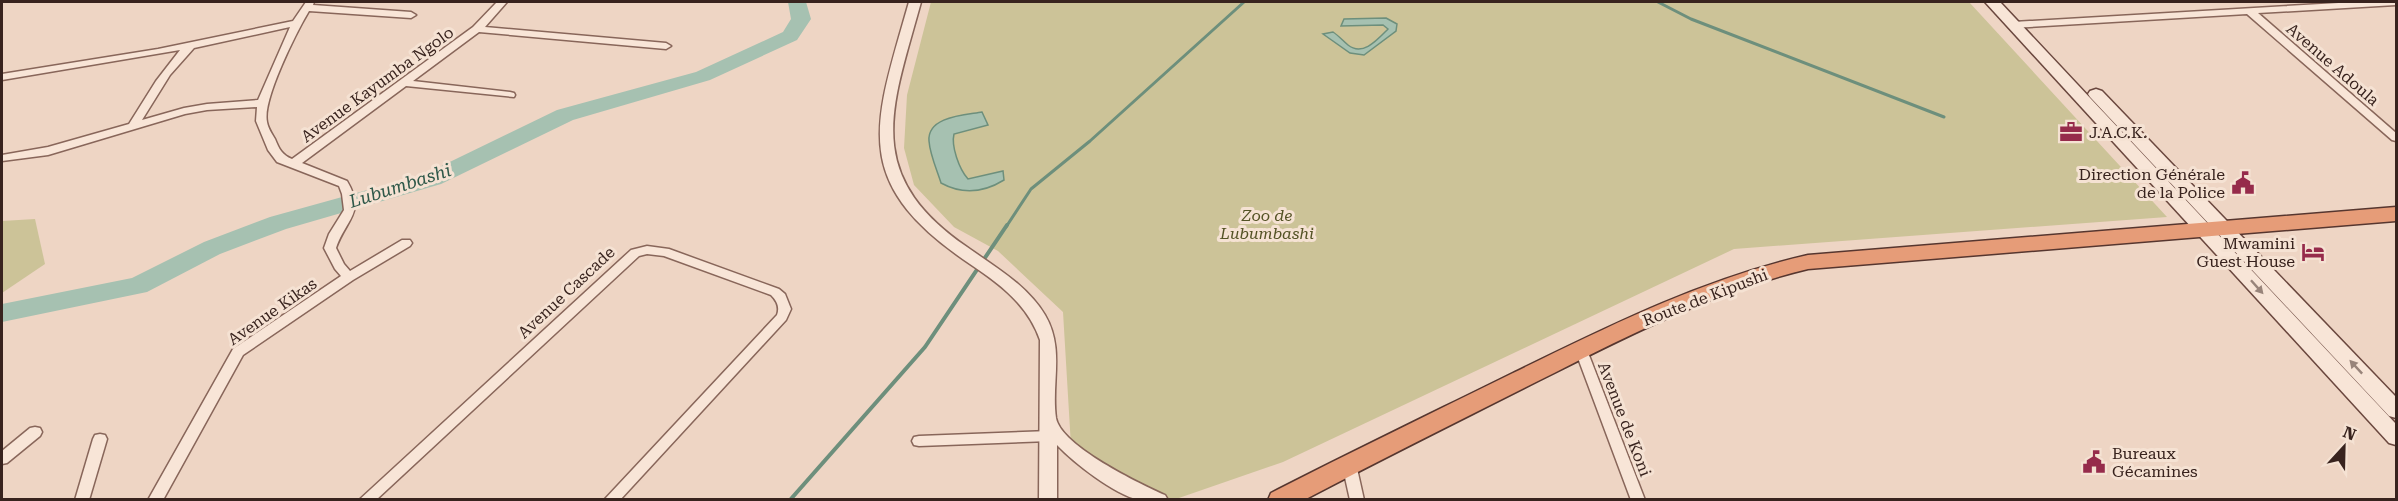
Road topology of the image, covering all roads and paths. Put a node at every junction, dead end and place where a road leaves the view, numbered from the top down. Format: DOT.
graph roads {
  1 [pos="502,2"];
  2 [pos="915,2"];
  3 [pos="1992,2"];
  4 [pos="2007,2"];
  5 [pos="2397,2"];
  6 [pos="309,5"];
  7 [pos="2251,12"];
  8 [pos="411,15"];
  9 [pos="297,23"];
  10 [pos="2021,24"];
  11 [pos="477,29"];
  12 [pos="191,45"];
  13 [pos="666,46"];
  14 [pos="2,77"];
  15 [pos="405,83"];
  16 [pos="510,95"];
  17 [pos="262,103"];
  18 [pos="134,125"];
  19 [pos="2397,138"];
  20 [pos="2,158"];
  21 [pos="293,164"];
  22 [pos="2397,213"];
  23 [pos="2213,228"];
  24 [pos="406,243"];
  25 [pos="349,277"];
  26 [pos="1581,350"];
  27 [pos="2397,410"];
  28 [pos="1050,430"];
  29 [pos="35,432"];
  30 [pos="2397,437"];
  31 [pos="100,440"];
  32 [pos="919,441"];
  33 [pos="2,459"];
  34 [pos="1349,464"];
  35 [pos="82,500"];
  36 [pos="155,500"];
  37 [pos="366,500"];
  38 [pos="611,500"];
  39 [pos="1048,500"];
  40 [pos="1159,500"];
  41 [pos="1280,500"];
  42 [pos="1357,500"];
  43 [pos="1638,500"];
  1 -- 11 [label="street, Avenue Kayumba Ngolo"];
  2 -- 28 [label="street"];
  3 -- 10 [label="main road"];
  4 -- 10 [label="main road"];
  5 -- 7 [label="street"];
  6 -- 8 [label="street"];
  6 -- 9 [label="street"];
  7 -- 10 [label="street"];
  7 -- 19 [label="street, Avenue Adoula"];
  9 -- 12 [label="street"];
  9 -- 17 [label="street"];
  10 -- 23 [label="main road"];
  11 -- 13 [label="street"];
  11 -- 15 [label="street, Avenue Kayumba Ngolo"];
  12 -- 14 [label="street"];
  12 -- 18 [label="street"];
  15 -- 16 [label="street"];
  15 -- 21 [label="street, Avenue Kayumba Ngolo"];
  17 -- 18 [label="street"];
  17 -- 21 [label="street"];
  18 -- 20 [label="street"];
  21 -- 25 [label="street"];
  22 -- 23 [label="highway, Route de Kipushi"];
  23 -- 26 [label="highway, Route de Kipushi"];
  27 -- 23 [label="main road, one-way"];
  23 -- 30 [label="main road, one-way"];
  24 -- 25 [label="street, Avenue Kikas"];
  25 -- 36 [label="street, Avenue Kikas"];
  26 -- 34 [label="highway, Route de Kipushi"];
  26 -- 43 [label="street, Avenue de Koni"];
  28 -- 32 [label="street"];
  28 -- 39 [label="street"];
  28 -- 40 [label="street"];
  29 -- 33 [label="street"];
  31 -- 35 [label="street"];
  34 -- 41 [label="highway, Route de Kipushi"];
  34 -- 42 [label="street"];
  37 -- 38 [label="street, Avenue Cascade"];
}
